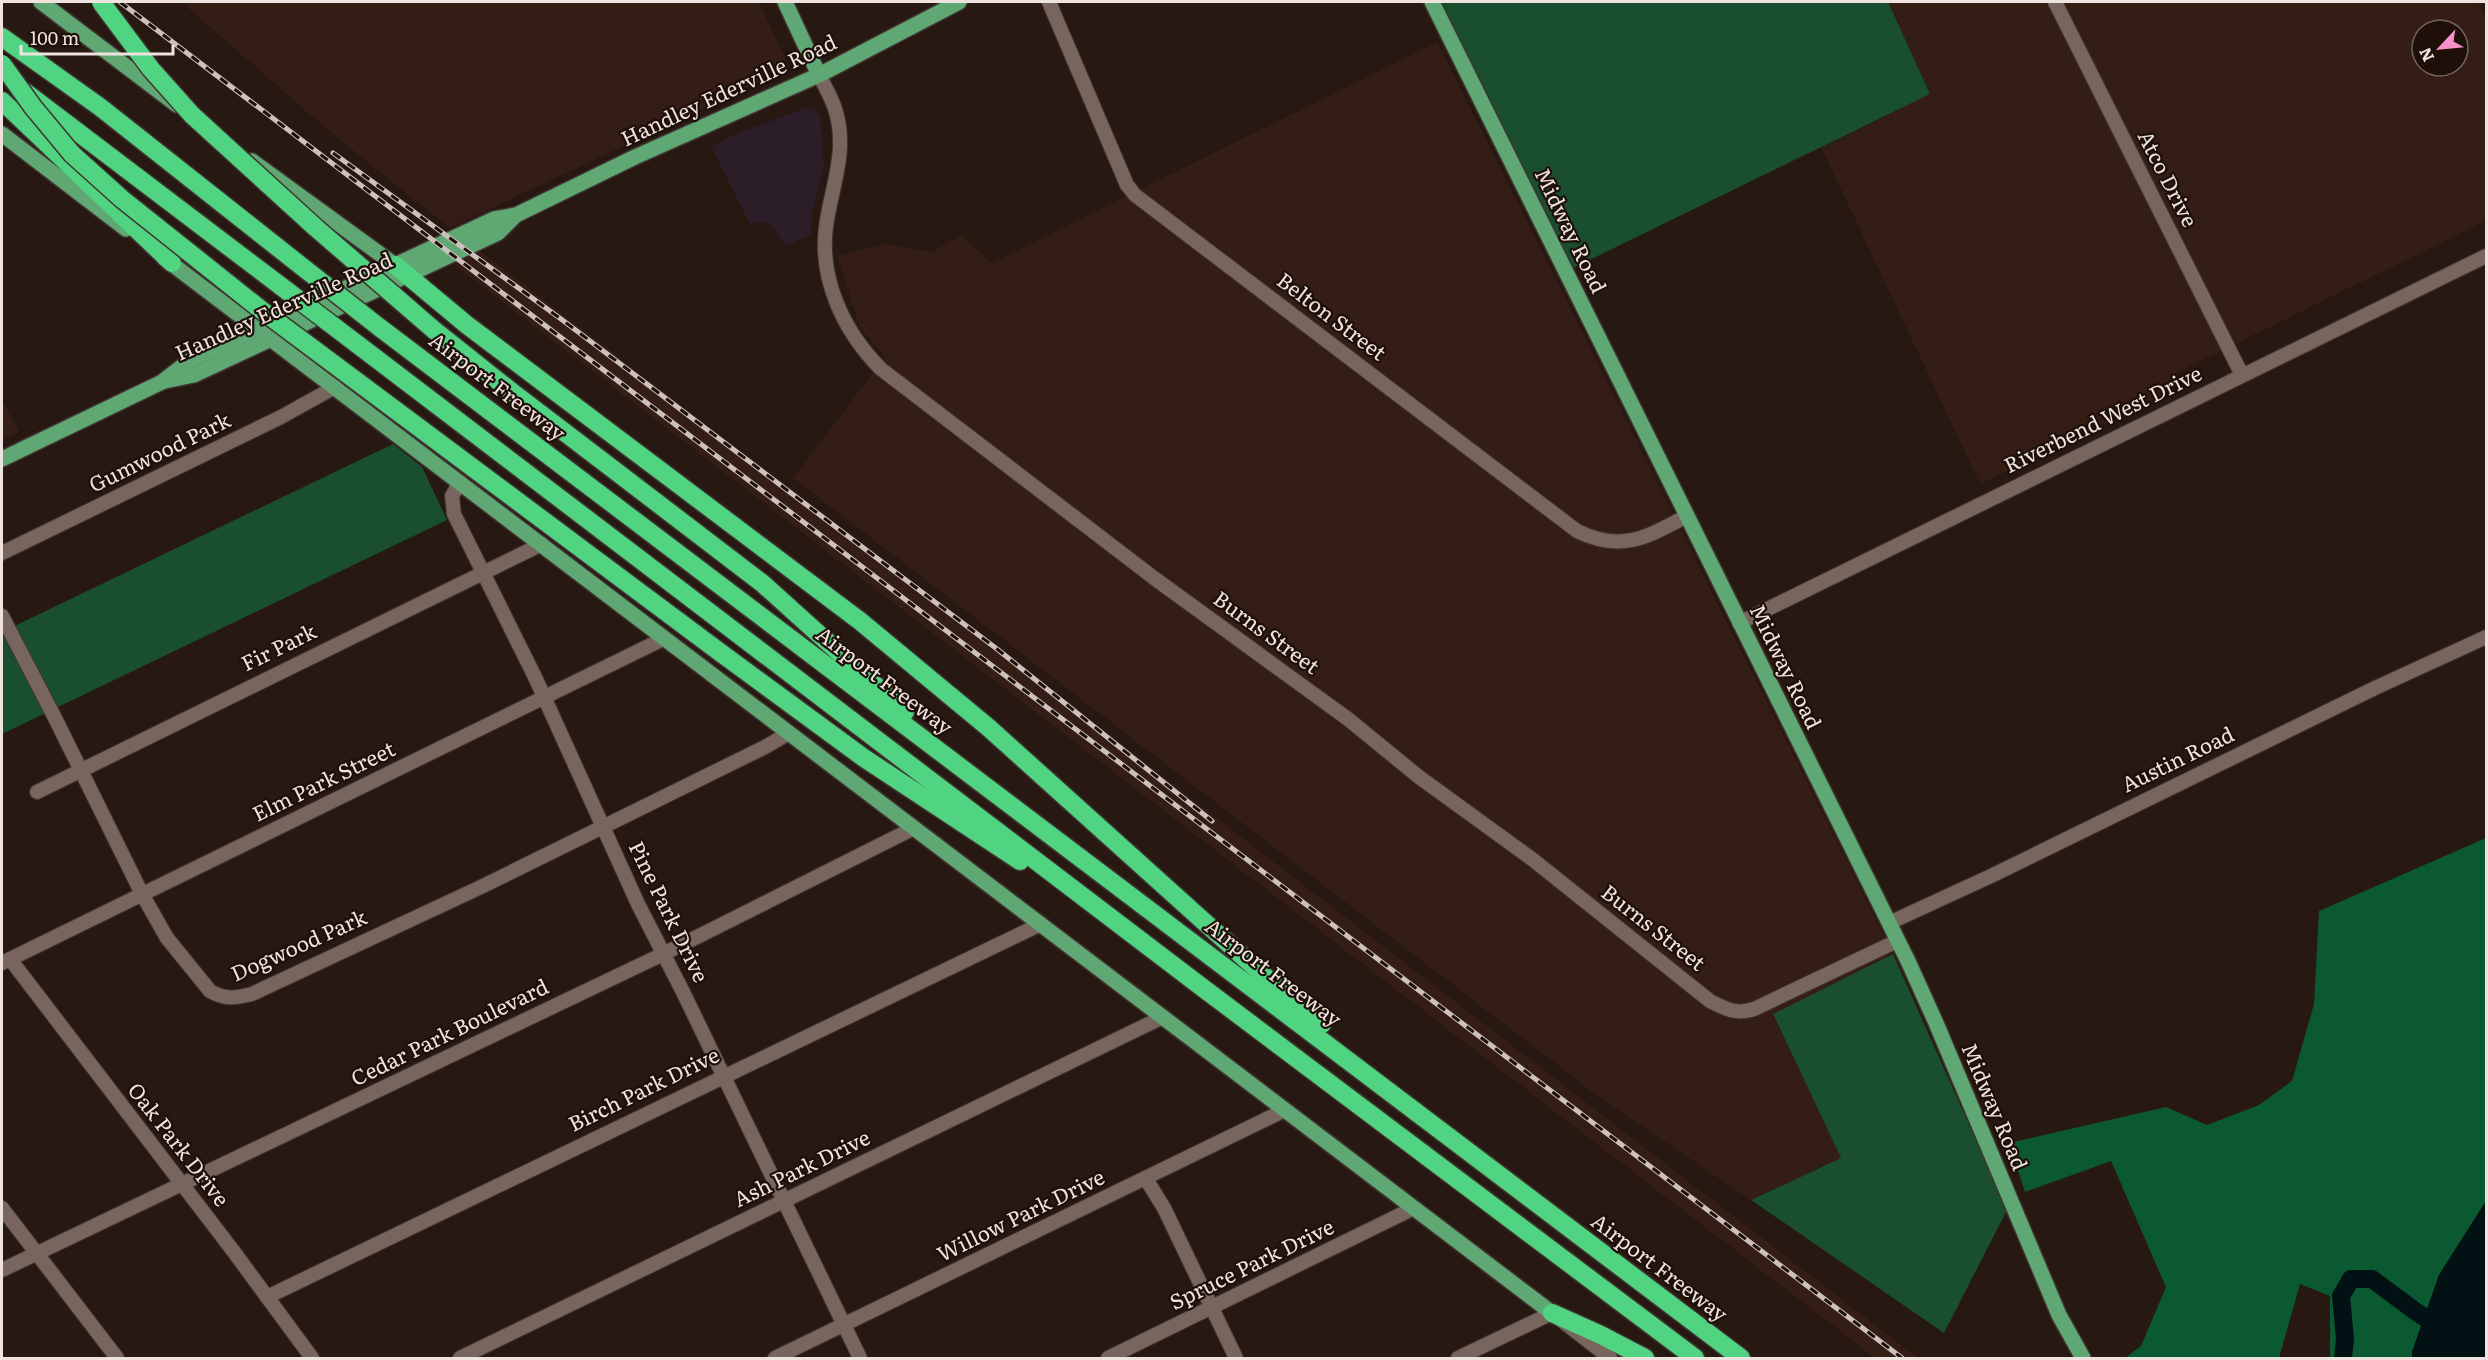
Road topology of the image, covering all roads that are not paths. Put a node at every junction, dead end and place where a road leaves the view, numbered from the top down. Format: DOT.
graph roads {
  1 [pos="41,2"];
  2 [pos="101,2"];
  3 [pos="785,2"];
  4 [pos="959,2"];
  5 [pos="1049,2"];
  6 [pos="1432,2"];
  7 [pos="2055,2"];
  8 [pos="2,37"];
  9 [pos="2,64"];
  10 [pos="2,75"];
  11 [pos="819,75"];
  12 [pos="2,101"];
  13 [pos="2,134"];
  14 [pos="2487,256"];
  15 [pos="172,263"];
  16 [pos="401,270"];
  17 [pos="258,329"];
  18 [pos="272,339"];
  19 [pos="2242,375"];
  20 [pos="162,382"];
  21 [pos="335,387"];
  22 [pos="2,459"];
  23 [pos="460,482"];
  24 [pos="1687,516"];
  25 [pos="542,544"];
  26 [pos="2,553"];
  27 [pos="483,574"];
  28 [pos="2,616"];
  29 [pos="1739,623"];
  30 [pos="2487,637"];
  31 [pos="664,638"];
  32 [pos="544,697"];
  33 [pos="789,733"];
  34 [pos="81,770"];
  35 [pos="990,790"];
  36 [pos="37,792"];
  37 [pos="603,827"];
  38 [pos="914,828"];
  39 [pos="1073,888"];
  40 [pos="142,894"];
  41 [pos="1889,923"];
  42 [pos="1041,924"];
  43 [pos="1897,940"];
  44 [pos="664,954"];
  45 [pos="6,961"];
  46 [pos="1163,1017"];
  47 [pos="724,1076"];
  48 [pos="1407,1102"];
  49 [pos="1285,1110"];
  50 [pos="1146,1179"];
  51 [pos="181,1185"];
  52 [pos="784,1201"];
  53 [pos="2,1208"];
  54 [pos="1414,1208"];
  55 [pos="37,1254"];
  56 [pos="2,1270"];
  57 [pos="267,1297"];
  58 [pos="1212,1308"];
  59 [pos="1552,1312"];
  60 [pos="844,1326"];
  61 [pos="117,1359"];
  62 [pos="312,1359"];
  63 [pos="460,1359"];
  64 [pos="775,1359"];
  65 [pos="860,1359"];
  66 [pos="1108,1359"];
  67 [pos="1236,1359"];
  68 [pos="1458,1359"];
  69 [pos="1610,1359"];
  70 [pos="1645,1359"];
  71 [pos="1695,1359"];
  72 [pos="1741,1359"];
  73 [pos="2083,1359"];
  1 -- 16 [label="main road"];
  2 -- 35 [label="highway, bridge"];
  3 -- 11 [label="main road"];
  4 -- 11 [label="main road, Handley Ederville Road"];
  5 -- 24 [label="street, Belton Street"];
  6 -- 24 [label="main road, Midway Road"];
  7 -- 19 [label="street, Atco Drive"];
  8 -- 35 [label="highway, Airport Freeway, bridge"];
  9 -- 39 [label="highway, bridge"];
  10 -- 39 [label="highway, bridge"];
  11 -- 16 [label="main road, Handley Ederville Road"];
  11 -- 43 [label="street, Burns Street"];
  12 -- 15 [label="highway"];
  13 -- 15 [label="main road"];
  14 -- 19 [label="street, Riverbend West Drive"];
  15 -- 17 [label="main road"];
  16 -- 17 [label="main road, Handley Ederville Road"];
  16 -- 18 [label="main road, Handley Ederville Road"];
  16 -- 48 [label="highway"];
  17 -- 18 [label="main road"];
  17 -- 20 [label="main road, Handley Ederville Road"];
  18 -- 20 [label="main road, Handley Ederville Road"];
  18 -- 21 [label="main road"];
  19 -- 29 [label="street, Riverbend West Drive"];
  20 -- 22 [label="main road, Handley Ederville Road"];
  21 -- 23 [label="main road"];
  21 -- 26 [label="street, Gumwood Park"];
  23 -- 25 [label="main road"];
  23 -- 27 [label="street, Pine Park Drive"];
  24 -- 29 [label="main road, Midway Road"];
  25 -- 27 [label="street, Fir Park"];
  25 -- 31 [label="main road"];
  27 -- 32 [label="street, Pine Park Drive"];
  27 -- 34 [label="street, Fir Park"];
  28 -- 34 [label="street, Dogwood Park"];
  29 -- 41 [label="main road, Midway Road"];
  30 -- 41 [label="street, Austin Road"];
  31 -- 32 [label="street, Elm Park Street"];
  31 -- 33 [label="main road"];
  32 -- 37 [label="street, Pine Park Drive"];
  32 -- 40 [label="street, Elm Park Street"];
  33 -- 37 [label="street, Dogwood Park"];
  33 -- 38 [label="main road"];
  34 -- 36 [label="street, Fir Park"];
  34 -- 40 [label="street, Dogwood Park"];
  35 -- 48 [label="highway, Airport Freeway"];
  37 -- 40 [label="street, Dogwood Park"];
  37 -- 44 [label="street, Pine Park Drive"];
  38 -- 42 [label="main road"];
  38 -- 44 [label="street, Cedar Park Boulevard"];
  39 -- 71 [label="highway"];
  40 -- 45 [label="street, Elm Park Street"];
  41 -- 43 [label="main road, Midway Road"];
  42 -- 46 [label="main road"];
  42 -- 47 [label="street, Birch Park Drive"];
  43 -- 73 [label="main road, Midway Road"];
  44 -- 47 [label="street, Pine Park Drive"];
  44 -- 51 [label="street, Cedar Park Boulevard"];
  45 -- 51 [label="street, Oak Park Drive"];
  46 -- 49 [label="main road"];
  46 -- 52 [label="street, Ash Park Drive"];
  47 -- 52 [label="street, Pine Park Drive"];
  47 -- 57 [label="street, Birch Park Drive"];
  48 -- 72 [label="highway, Airport Freeway"];
  49 -- 50 [label="street, Willow Park Drive"];
  49 -- 54 [label="main road"];
  50 -- 58 [label="street"];
  50 -- 60 [label="street, Willow Park Drive"];
  51 -- 55 [label="street, Cedar Park Boulevard"];
  51 -- 57 [label="street, Oak Park Drive"];
  52 -- 60 [label="street, Pine Park Drive"];
  52 -- 63 [label="street, Ash Park Drive"];
  53 -- 55 [label="street"];
  54 -- 58 [label="street, Spruce Park Drive"];
  54 -- 59 [label="main road"];
  55 -- 56 [label="street, Cedar Park Boulevard"];
  55 -- 61 [label="street"];
  57 -- 62 [label="street, Oak Park Drive"];
  58 -- 66 [label="street, Spruce Park Drive"];
  58 -- 67 [label="street"];
  59 -- 68 [label="street"];
  59 -- 69 [label="street"];
  59 -- 70 [label="highway"];
  60 -- 64 [label="street, Willow Park Drive"];
  60 -- 65 [label="street, Pine Park Drive"];
}
